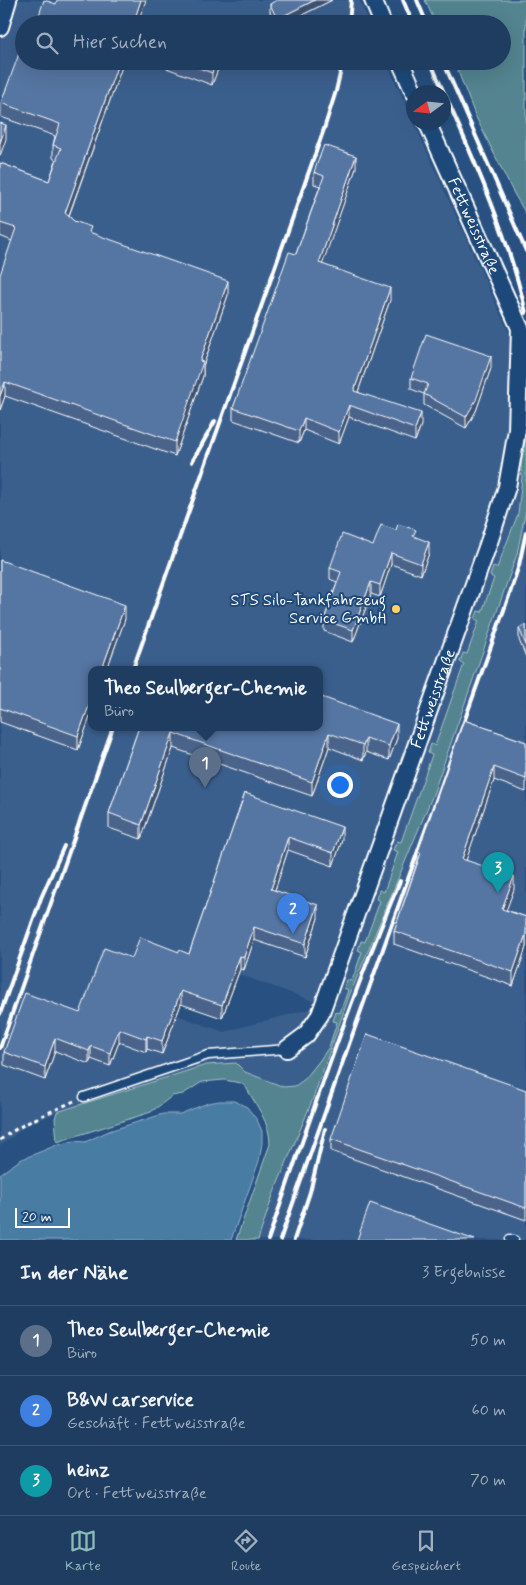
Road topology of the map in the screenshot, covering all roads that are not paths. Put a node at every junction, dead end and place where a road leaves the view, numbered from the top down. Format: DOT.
graph roads {
  1 [pos="8,0"];
  2 [pos="373,0"];
  3 [pos="380,15"];
  4 [pos="0,26"];
  5 [pos="404,70"];
  6 [pos="411,85"];
  7 [pos="432,130"];
  8 [pos="523,335"];
  9 [pos="288,1049"];
  10 [pos="84,1097"];
  1 -- 4 [label="street"];
  2 -- 3 [label="street"];
  5 -- 6 [label="street"];
  7 -- 8 [label="street, Fettweisstraße"];
  8 -- 9 [label="street, Fettweisstraße"];
  9 -- 10 [label="lane"];
}
